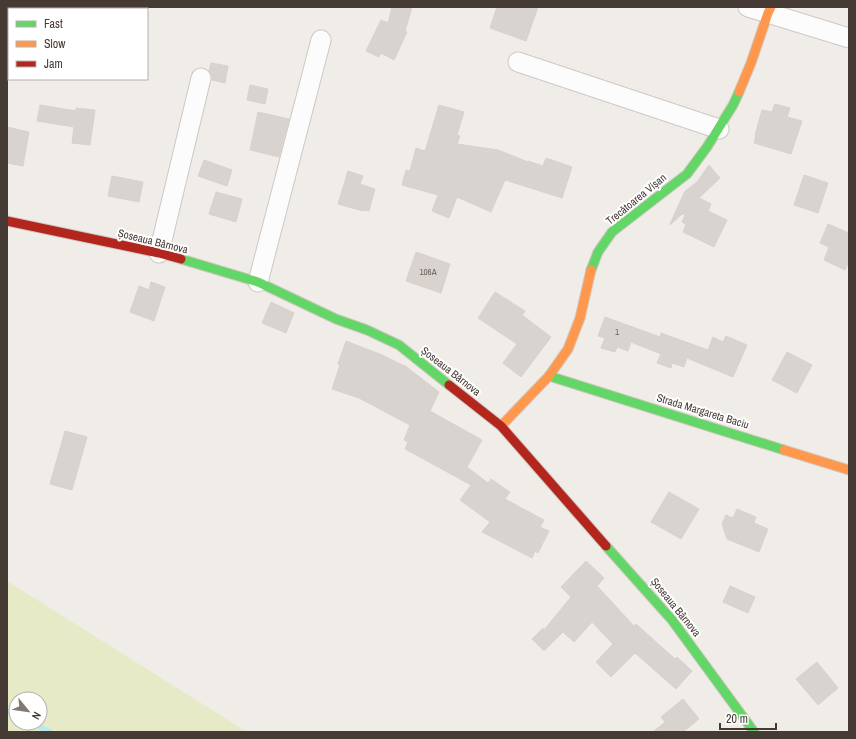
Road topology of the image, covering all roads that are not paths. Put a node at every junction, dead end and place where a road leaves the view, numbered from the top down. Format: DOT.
graph roads {
  1 [pos="748,7"];
  2 [pos="770,10"];
  3 [pos="849,38"];
  4 [pos="321,40"];
  5 [pos="518,62"];
  6 [pos="201,78"];
  7 [pos="719,128"];
  8 [pos="7,221"];
  9 [pos="158,253"];
  10 [pos="258,282"];
  11 [pos="549,376"];
  12 [pos="502,426"];
  13 [pos="849,470"];
  14 [pos="754,732"];
  1 -- 2 [label="street"];
  2 -- 3 [label="street"];
  2 -- 7 [label="main road, Trecătoarea Vișan"];
  4 -- 10 [label="street"];
  5 -- 7 [label="street"];
  6 -- 9 [label="street"];
  7 -- 11 [label="main road, Trecătoarea Vișan"];
  8 -- 9 [label="main road, Șoseaua Bârnova"];
  9 -- 10 [label="main road, Șoseaua Bârnova"];
  10 -- 12 [label="main road, Șoseaua Bârnova"];
  11 -- 12 [label="main road, Trecătoarea Vișan"];
  11 -- 13 [label="main road, Strada Margareta Baciu"];
  12 -- 14 [label="main road, Șoseaua Bârnova"];
}
